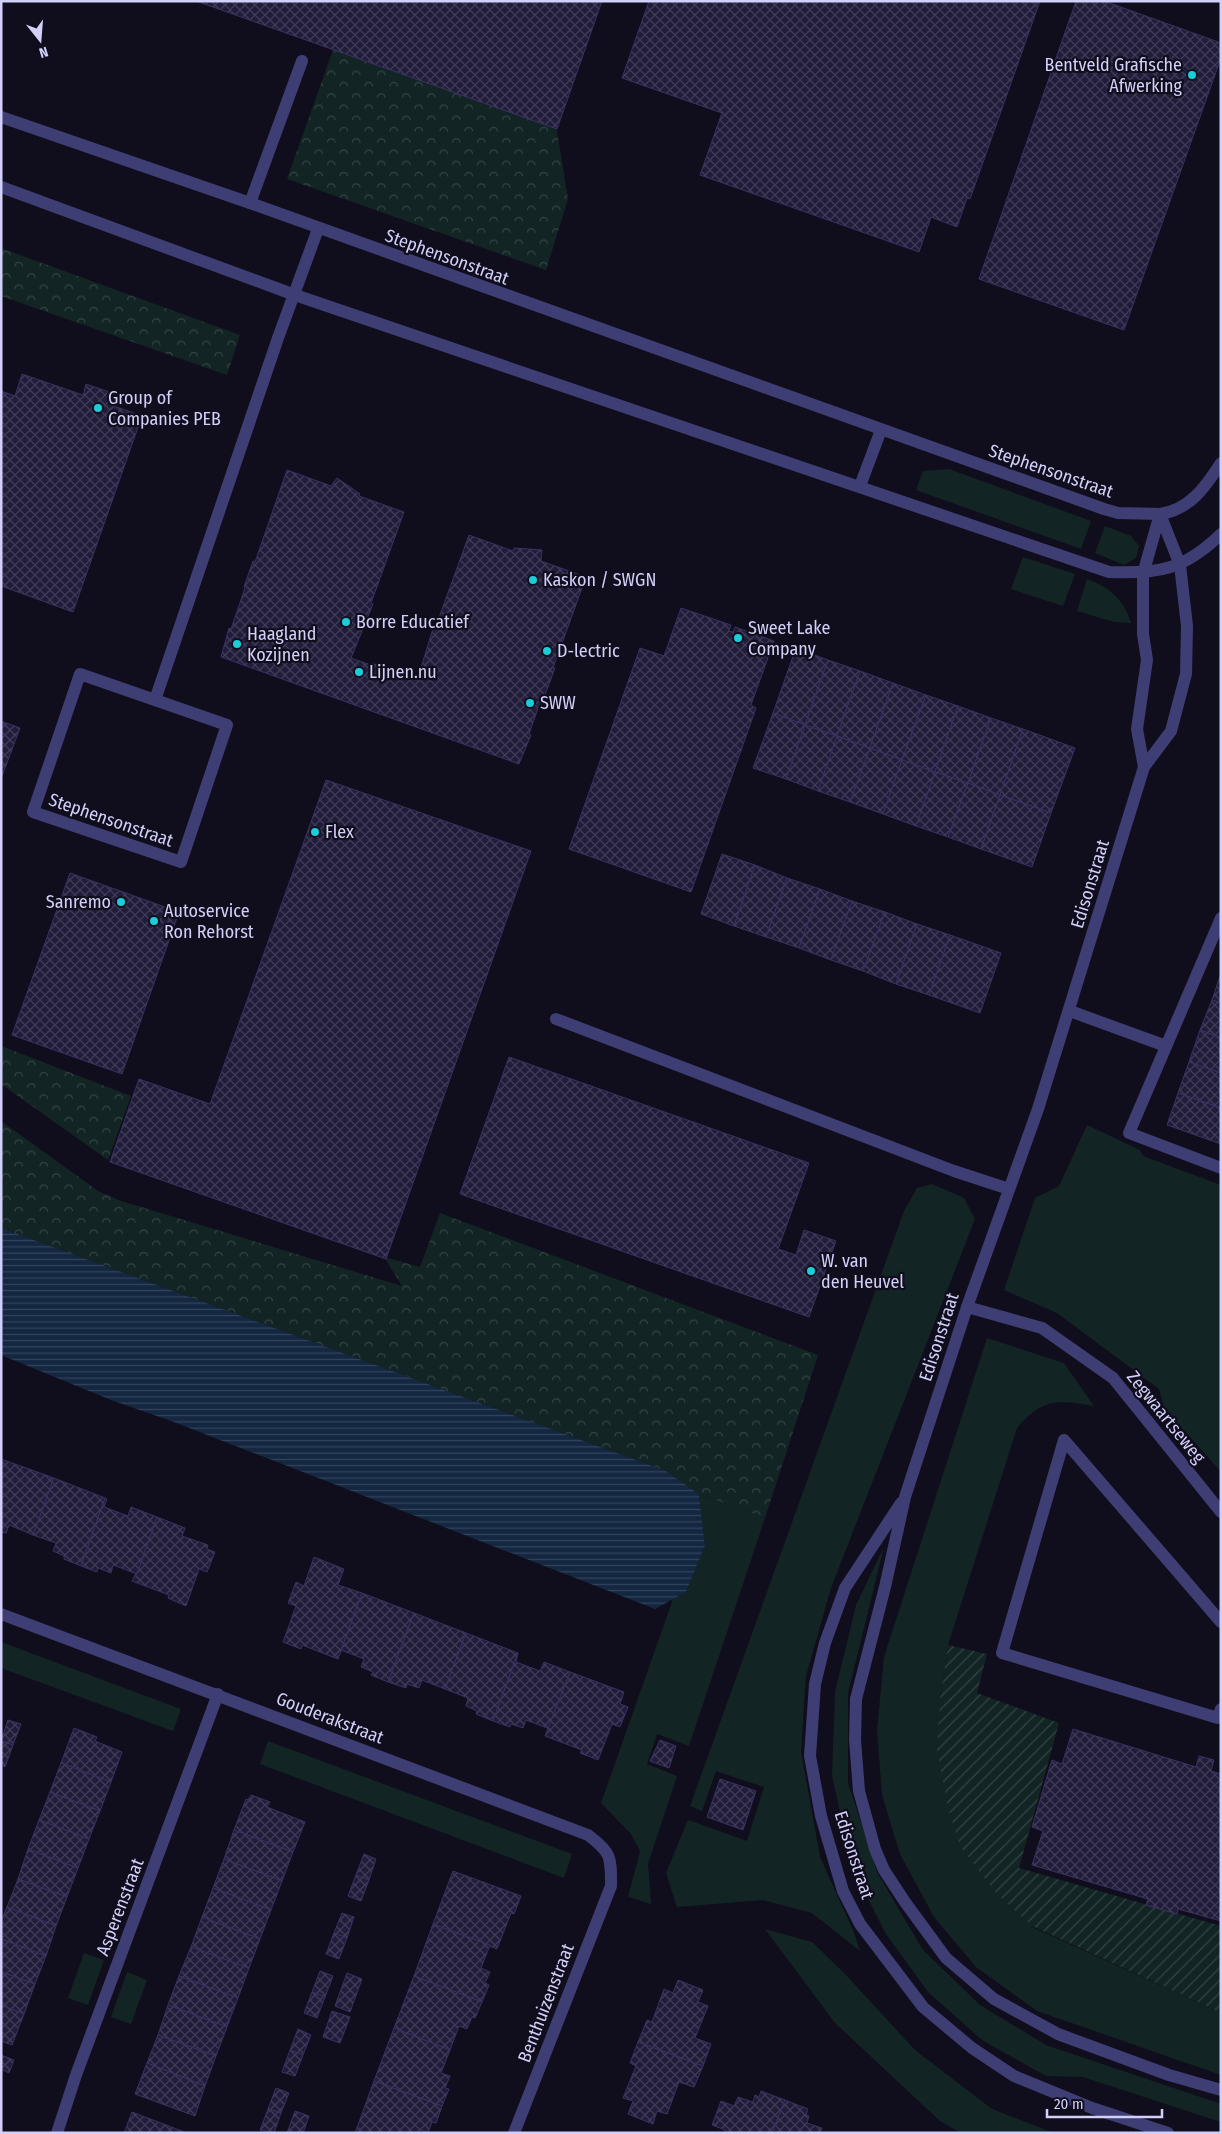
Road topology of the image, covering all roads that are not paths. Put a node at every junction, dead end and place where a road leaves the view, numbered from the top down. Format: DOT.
graph roads {
  1 [pos="302,61"];
  2 [pos="1,117"];
  3 [pos="1,188"];
  4 [pos="250,203"];
  5 [pos="318,229"];
  6 [pos="295,295"];
  7 [pos="881,430"];
  8 [pos="1221,463"];
  9 [pos="860,486"];
  10 [pos="1160,514"];
  11 [pos="1221,534"];
  12 [pos="1180,565"];
  13 [pos="1143,574"];
  14 [pos="155,700"];
  15 [pos="1144,766"];
  16 [pos="1221,918"];
  17 [pos="1070,1011"];
  18 [pos="556,1019"];
  19 [pos="1166,1046"];
  20 [pos="1221,1168"];
  21 [pos="1009,1189"];
  22 [pos="967,1307"];
  23 [pos="905,1497"];
  24 [pos="1221,1512"];
  25 [pos="1,1614"];
  26 [pos="1221,1622"];
  27 [pos="218,1694"];
  28 [pos="1221,1709"];
  29 [pos="610,1886"];
  30 [pos="1221,2090"];
  31 [pos="57,2133"];
  32 [pos="514,2133"];
  33 [pos="1168,2133"];
  1 -- 4 [label="street"];
  2 -- 4 [label="street, Stephensonstraat"];
  3 -- 6 [label="street"];
  4 -- 5 [label="street, Stephensonstraat"];
  5 -- 6 [label="street"];
  5 -- 7 [label="street, Stephensonstraat"];
  6 -- 9 [label="street"];
  6 -- 14 [label="street"];
  7 -- 9 [label="street"];
  7 -- 10 [label="street, Stephensonstraat"];
  8 -- 10 [label="street"];
  9 -- 13 [label="street"];
  10 -- 12 [label="street"];
  10 -- 13 [label="street, Edisonstraat"];
  11 -- 12 [label="street"];
  12 -- 13 [label="street"];
  12 -- 15 [label="street, Edisonstraat"];
  13 -- 15 [label="street, Edisonstraat"];
  14 -- 14 [label="street, Stephensonstraat"];
  15 -- 17 [label="street, Edisonstraat"];
  16 -- 19 [label="street"];
  17 -- 19 [label="street"];
  17 -- 21 [label="street, Edisonstraat"];
  18 -- 21 [label="street"];
  19 -- 20 [label="street"];
  21 -- 22 [label="street, Edisonstraat"];
  22 -- 23 [label="street, Edisonstraat"];
  22 -- 24 [label="street, Zegwaartseweg"];
  23 -- 30 [label="street, Edisonstraat"];
  23 -- 33 [label="street, Edisonstraat"];
  25 -- 27 [label="street, Gouderakstraat"];
  26 -- 28 [label="street"];
  27 -- 29 [label="street, Gouderakstraat"];
  27 -- 31 [label="street, Asperenstraat"];
  29 -- 32 [label="street, Benthuizenstraat"];
}
